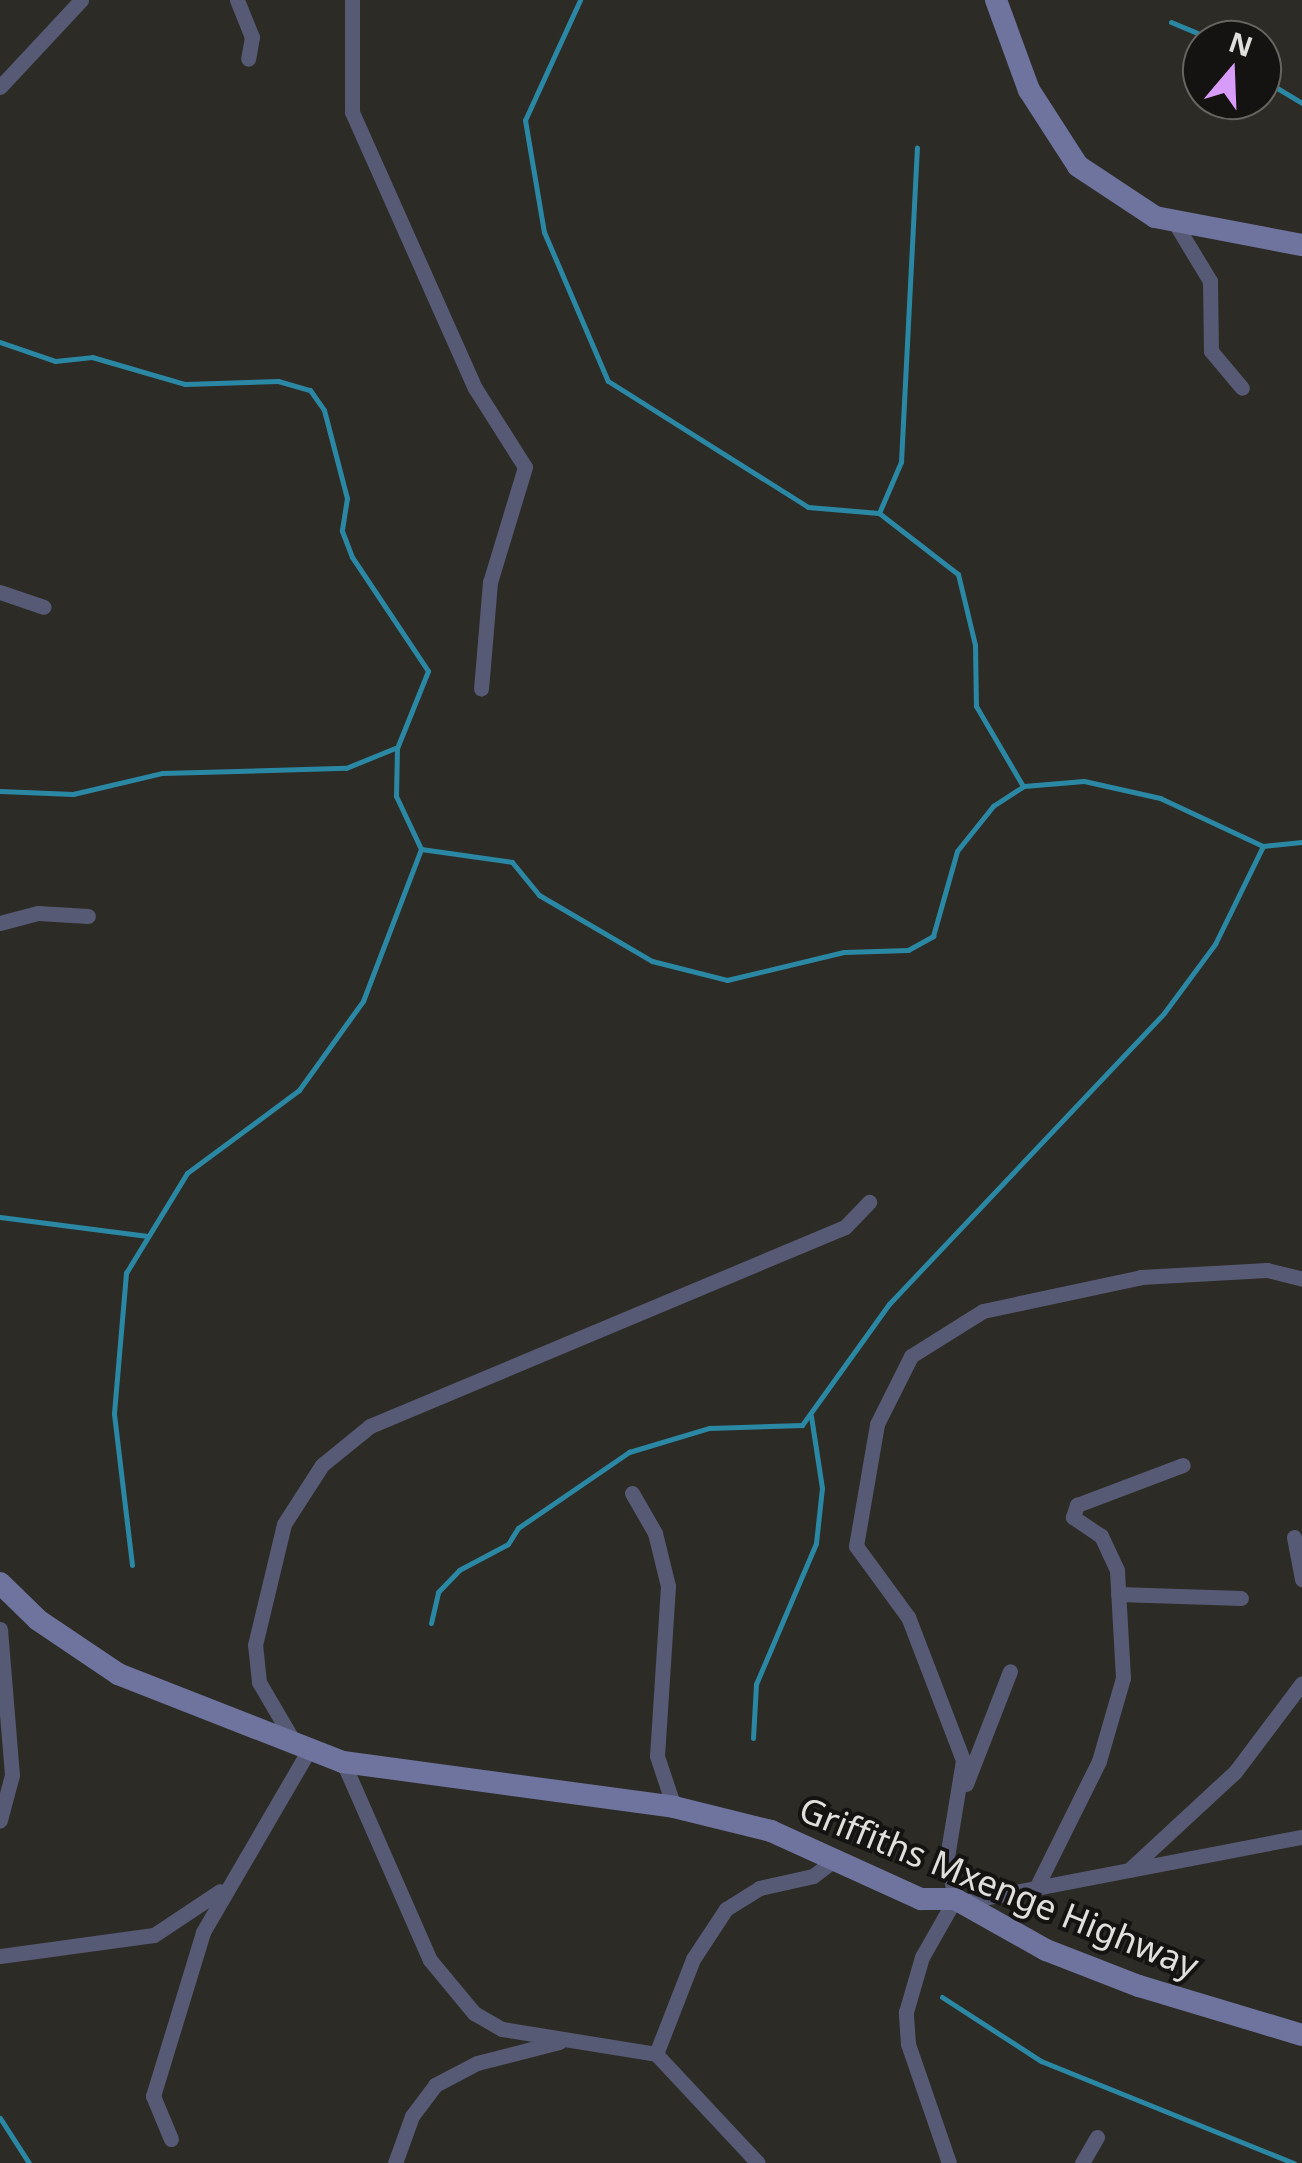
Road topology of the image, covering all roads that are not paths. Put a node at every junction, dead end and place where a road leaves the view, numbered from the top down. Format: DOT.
graph roads {
  1 [pos="82,0"];
  2 [pos="237,0"];
  3 [pos="352,0"];
  4 [pos="996,0"];
  5 [pos="248,58"];
  6 [pos="0,87"];
  7 [pos="1175,223"];
  8 [pos="1302,245"];
  9 [pos="1242,388"];
  10 [pos="0,592"];
  11 [pos="44,607"];
  12 [pos="481,689"];
  13 [pos="88,916"];
  14 [pos="0,922"];
  15 [pos="869,1202"];
  16 [pos="1302,1279"];
  17 [pos="1184,1465"];
  18 [pos="632,1494"];
  19 [pos="1294,1537"];
  20 [pos="1302,1579"];
  21 [pos="0,1584"];
  22 [pos="1118,1594"];
  23 [pos="1242,1598"];
  24 [pos="0,1629"];
  25 [pos="1010,1671"];
  26 [pos="1302,1683"];
  27 [pos="302,1748"];
  28 [pos="342,1762"];
  29 [pos="964,1787"];
  30 [pos="674,1808"];
  31 [pos="0,1820"];
  32 [pos="1302,1837"];
  33 [pos="838,1857"];
  34 [pos="1128,1870"];
  35 [pos="1036,1888"];
  36 [pos="222,1889"];
  37 [pos="954,1900"];
  38 [pos="0,1956"];
  39 [pos="1302,2036"];
  40 [pos="563,2042"];
  41 [pos="656,2054"];
  42 [pos="1097,2137"];
  43 [pos="171,2139"];
  44 [pos="395,2163"];
  45 [pos="758,2163"];
  46 [pos="949,2163"];
  47 [pos="1082,2163"];
  1 -- 6 [label="street"];
  2 -- 5 [label="street"];
  3 -- 12 [label="street"];
  4 -- 7 [label="street"];
  7 -- 8 [label="street"];
  7 -- 9 [label="street"];
  10 -- 11 [label="street"];
  13 -- 14 [label="street"];
  15 -- 27 [label="street"];
  16 -- 29 [label="street"];
  17 -- 22 [label="street"];
  18 -- 30 [label="street"];
  19 -- 20 [label="street"];
  21 -- 27 [label="street, Griffiths Mxenge Highway"];
  22 -- 23 [label="street"];
  22 -- 35 [label="street"];
  24 -- 31 [label="street"];
  25 -- 29 [label="street"];
  26 -- 34 [label="street"];
  27 -- 28 [label="street, Griffiths Mxenge Highway"];
  27 -- 36 [label="street"];
  28 -- 30 [label="street, Griffiths Mxenge Highway"];
  28 -- 40 [label="street"];
  29 -- 37 [label="street"];
  30 -- 33 [label="street, Griffiths Mxenge Highway"];
  32 -- 34 [label="street"];
  33 -- 37 [label="street, Griffiths Mxenge Highway"];
  33 -- 41 [label="street"];
  34 -- 35 [label="street"];
  35 -- 37 [label="street"];
  36 -- 38 [label="street"];
  36 -- 43 [label="street"];
  37 -- 39 [label="street, Griffiths Mxenge Highway"];
  37 -- 46 [label="street"];
  40 -- 41 [label="street"];
  40 -- 44 [label="street"];
  41 -- 45 [label="street"];
  42 -- 47 [label="street"];
}
